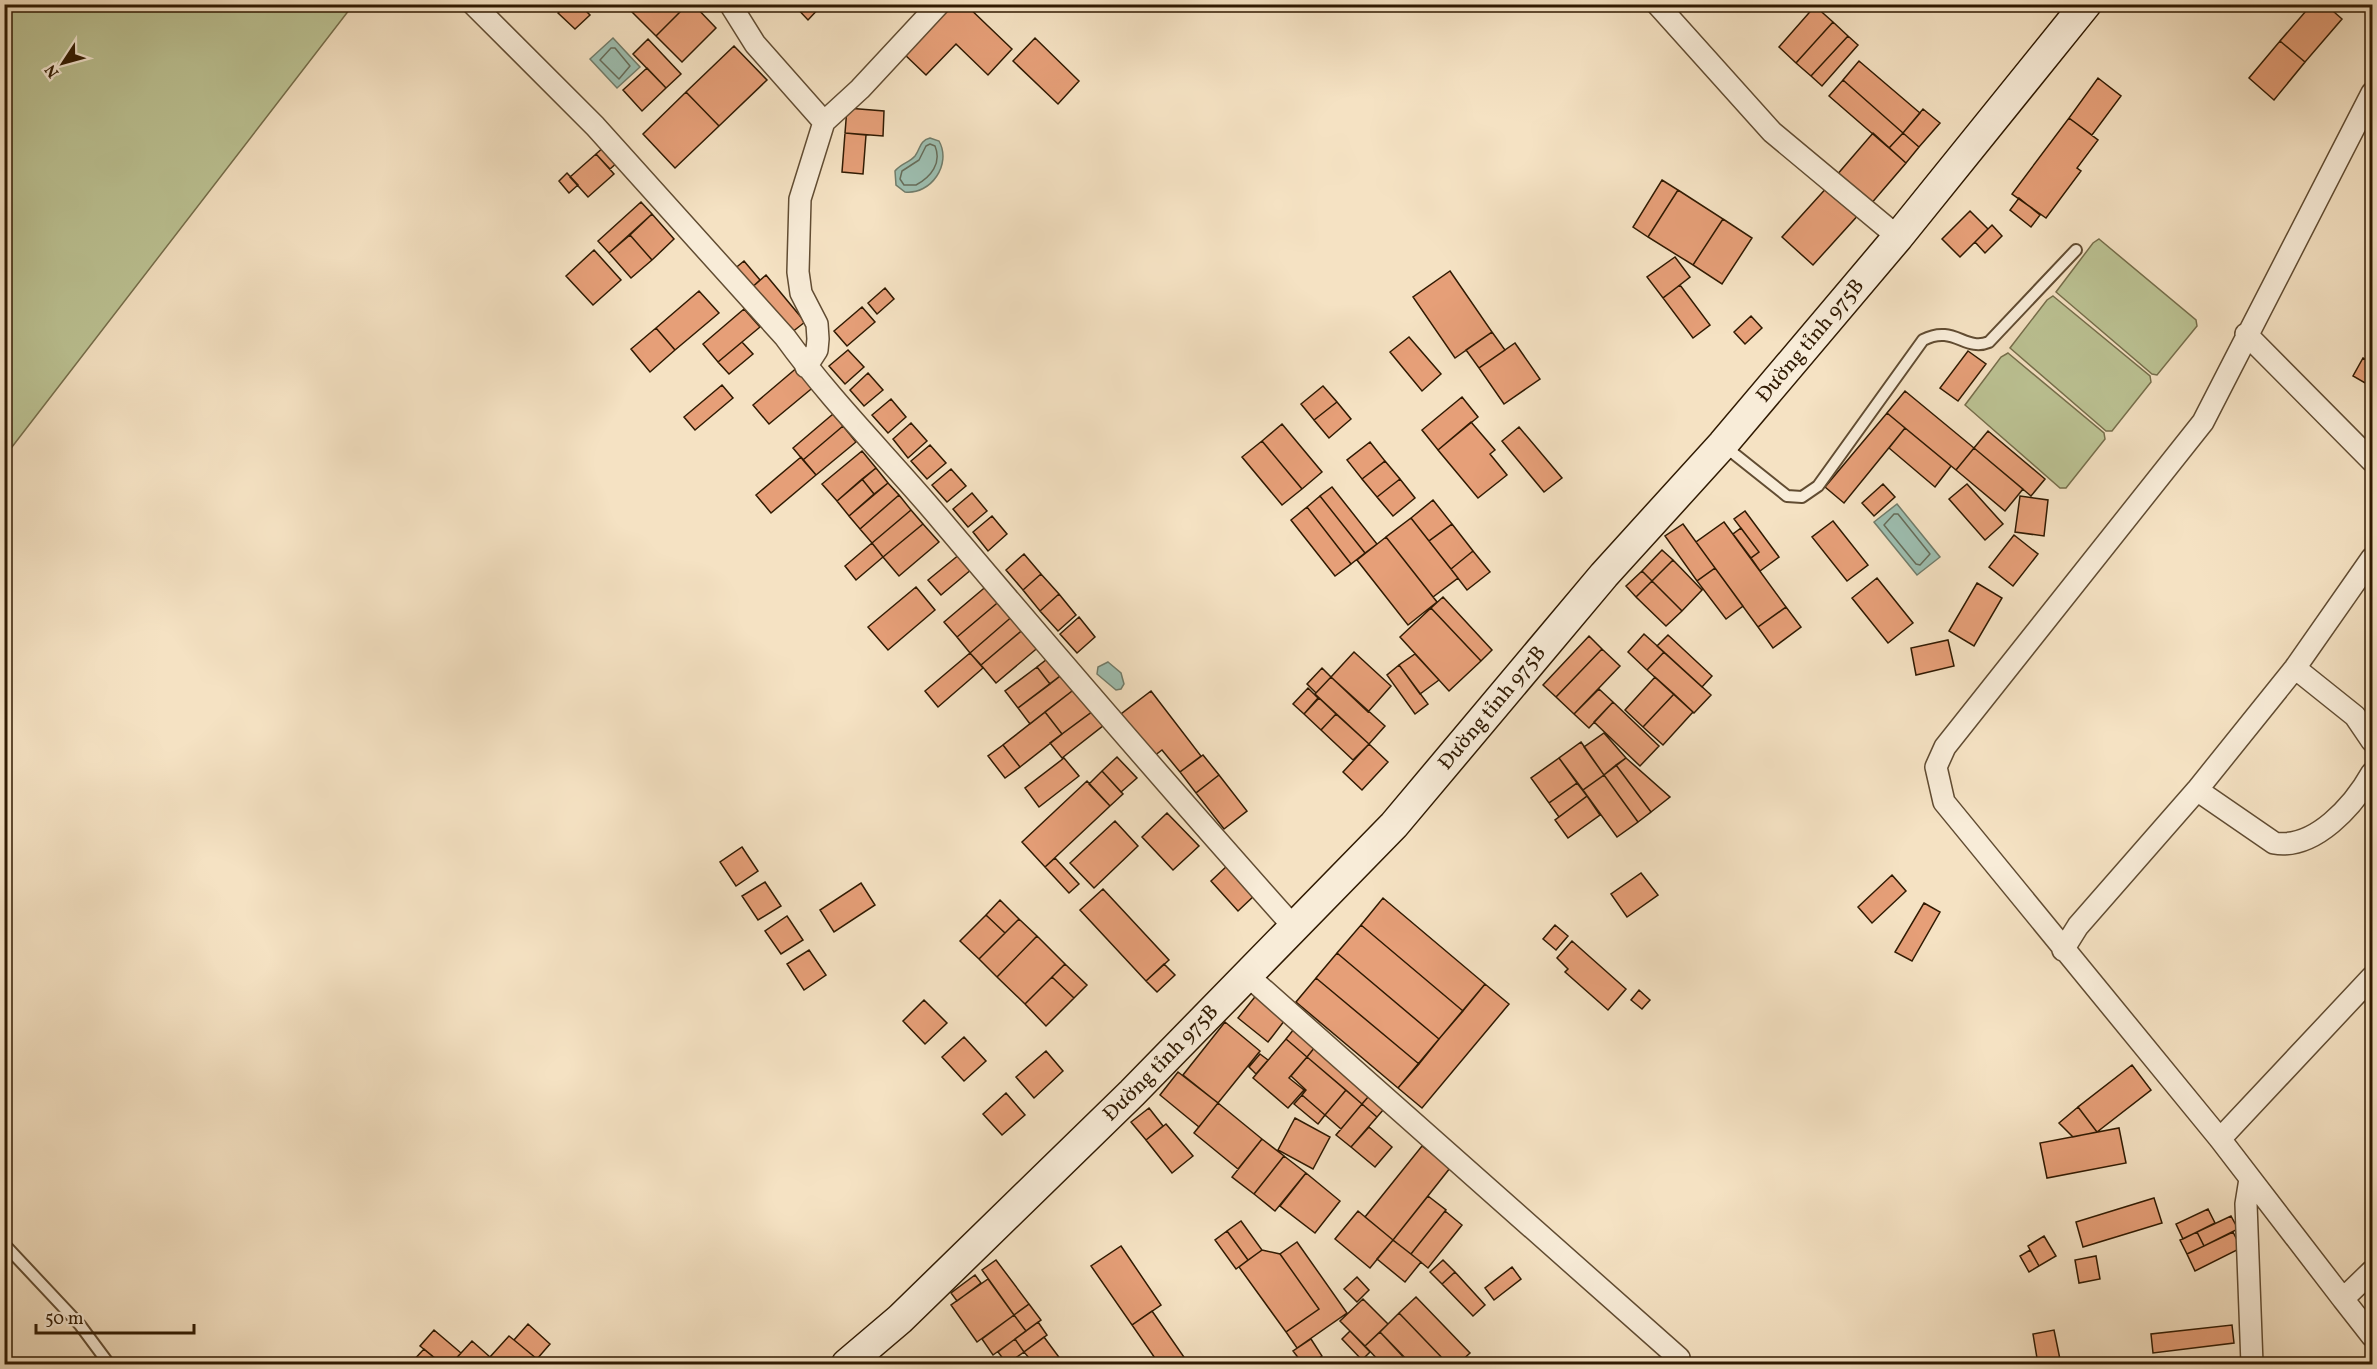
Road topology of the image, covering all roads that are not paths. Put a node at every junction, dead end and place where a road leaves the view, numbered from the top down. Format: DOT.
graph roads {
  1 [pos="473,4"];
  2 [pos="730,4"];
  3 [pos="939,4"];
  4 [pos="1657,4"];
  5 [pos="2086,4"];
  6 [pos="2373,93"];
  7 [pos="824,122"];
  8 [pos="1898,237"];
  9 [pos="2076,250"];
  10 [pos="2246,334"];
  11 [pos="806,367"];
  12 [pos="1723,444"];
  13 [pos="2373,461"];
  14 [pos="2373,558"];
  15 [pos="2295,669"];
  16 [pos="2373,741"];
  17 [pos="2373,773"];
  18 [pos="2197,790"];
  19 [pos="1293,926"];
  20 [pos="2063,950"];
  21 [pos="1247,975"];
  22 [pos="2373,977"];
  23 [pos="2220,1139"];
  24 [pos="2250,1179"];
  25 [pos="4,1244"];
  26 [pos="2373,1271"];
  27 [pos="2343,1299"];
  28 [pos="2373,1336"];
  29 [pos="1679,1358"];
  30 [pos="109,1365"];
  31 [pos="847,1365"];
  32 [pos="2252,1365"];
  1 -- 11 [label="street"];
  2 -- 7 [label="street"];
  3 -- 7 [label="street"];
  4 -- 8 [label="street"];
  5 -- 8 [label="main road, Đường tỉnh 975B"];
  6 -- 10 [label="street"];
  7 -- 11 [label="street"];
  8 -- 12 [label="main road, Đường tỉnh 975B"];
  9 -- 12 [label="lane"];
  10 -- 13 [label="street"];
  10 -- 20 [label="street"];
  11 -- 19 [label="street"];
  12 -- 19 [label="main road, Đường tỉnh 975B"];
  14 -- 15 [label="street"];
  15 -- 16 [label="street"];
  15 -- 18 [label="street"];
  17 -- 18 [label="street"];
  18 -- 20 [label="street"];
  19 -- 21 [label="main road, Đường tỉnh 975B"];
  20 -- 23 [label="street"];
  21 -- 29 [label="street"];
  21 -- 31 [label="main road, Đường tỉnh 975B"];
  22 -- 23 [label="street"];
  23 -- 24 [label="street"];
  24 -- 27 [label="street"];
  24 -- 32 [label="street"];
  25 -- 30 [label="lane"];
  26 -- 27 [label="street"];
  27 -- 28 [label="street"];
}
